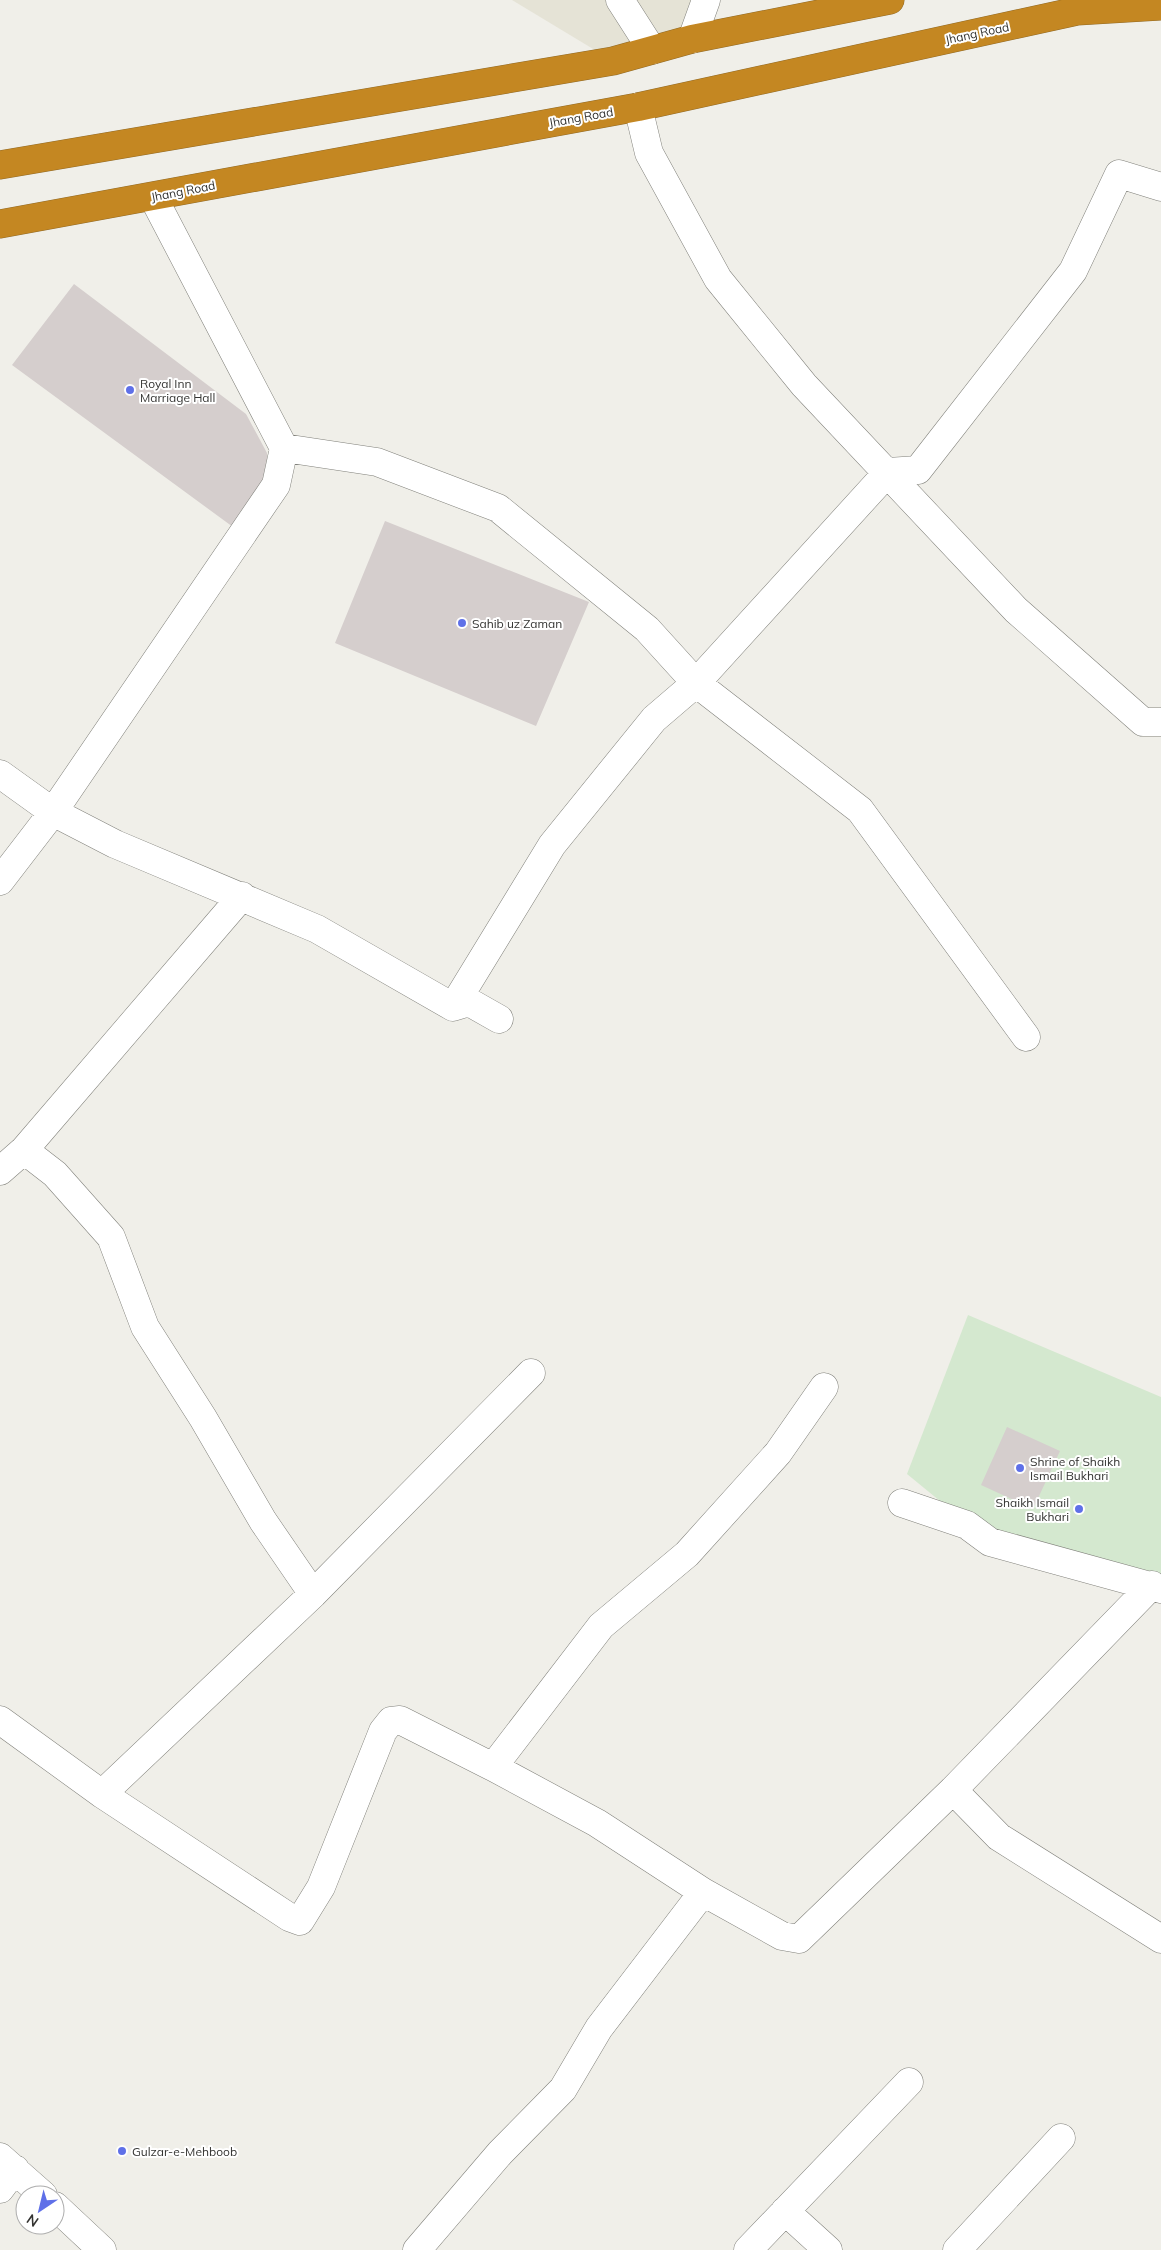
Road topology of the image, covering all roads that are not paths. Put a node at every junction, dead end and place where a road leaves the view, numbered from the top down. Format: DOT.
graph roads {
  1 [pos="620,0"];
  2 [pos="706,0"];
  3 [pos="890,0"];
  4 [pos="1075,6"];
  5 [pos="1161,6"];
  6 [pos="692,39"];
  7 [pos="652,50"];
  8 [pos="638,106"];
  9 [pos="0,165"];
  10 [pos="1161,187"];
  11 [pos="152,197"];
  12 [pos="0,224"];
  13 [pos="284,448"];
  14 [pos="888,472"];
  15 [pos="696,683"];
  16 [pos="1161,722"];
  17 [pos="0,774"];
  18 [pos="53,812"];
  19 [pos="0,881"];
  20 [pos="242,896"];
  21 [pos="453,1007"];
  22 [pos="499,1019"];
  23 [pos="1026,1037"];
  24 [pos="24,1150"];
  25 [pos="0,1171"];
  26 [pos="531,1372"];
  27 [pos="824,1387"];
  28 [pos="902,1503"];
  29 [pos="1157,1587"];
  30 [pos="313,1594"];
  31 [pos="0,1720"];
  32 [pos="493,1766"];
  33 [pos="953,1790"];
  34 [pos="102,1794"];
  35 [pos="703,1892"];
  36 [pos="1161,1939"];
  37 [pos="909,2082"];
  38 [pos="1061,2138"];
  39 [pos="5,2172"];
  40 [pos="26,2185"];
  41 [pos="785,2211"];
  42 [pos="65,2215"];
  43 [pos="102,2250"];
  44 [pos="418,2250"];
  45 [pos="748,2250"];
  46 [pos="828,2250"];
  47 [pos="957,2250"];
  1 -- 7 [label="street"];
  2 -- 6 [label="street"];
  3 -- 6 [label="highway"];
  4 -- 5 [label="highway, Jhang Road"];
  4 -- 8 [label="highway, Jhang Road"];
  6 -- 7 [label="highway"];
  7 -- 9 [label="highway"];
  8 -- 11 [label="highway, Jhang Road"];
  8 -- 14 [label="street"];
  10 -- 14 [label="street"];
  11 -- 12 [label="highway, Jhang Road"];
  11 -- 13 [label="street"];
  13 -- 15 [label="street"];
  13 -- 18 [label="street"];
  14 -- 15 [label="street"];
  14 -- 16 [label="street"];
  15 -- 21 [label="street"];
  15 -- 23 [label="street"];
  17 -- 18 [label="street"];
  18 -- 19 [label="street"];
  18 -- 20 [label="street"];
  20 -- 21 [label="street"];
  20 -- 24 [label="street"];
  21 -- 22 [label="street"];
  24 -- 25 [label="street"];
  24 -- 30 [label="street"];
  26 -- 30 [label="street"];
  27 -- 32 [label="street"];
  28 -- 29 [label="street"];
  29 -- 33 [label="street"];
  30 -- 34 [label="street"];
  31 -- 34 [label="street"];
  32 -- 34 [label="street"];
  32 -- 35 [label="street"];
  33 -- 35 [label="street"];
  33 -- 36 [label="street"];
  35 -- 44 [label="street"];
  37 -- 41 [label="street"];
  38 -- 47 [label="street"];
  39 -- 40 [label="street"];
  41 -- 45 [label="street"];
  41 -- 46 [label="street"];
  42 -- 43 [label="street"];
}
